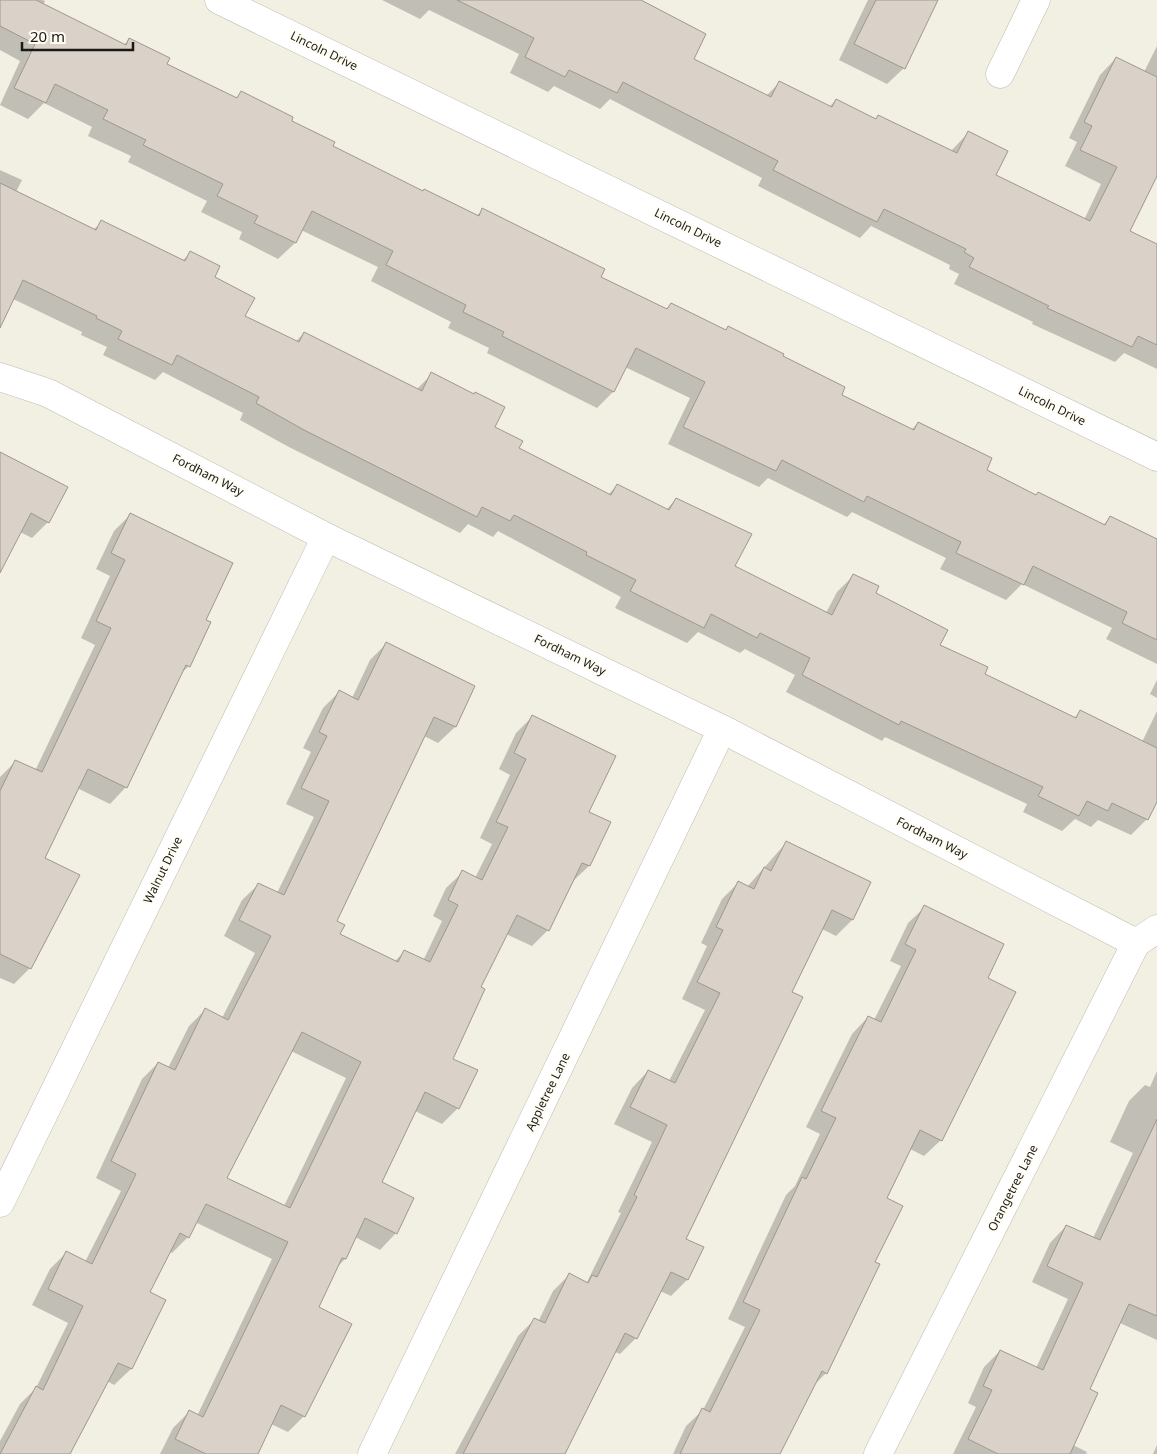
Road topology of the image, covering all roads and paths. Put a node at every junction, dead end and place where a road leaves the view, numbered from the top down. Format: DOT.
graph roads {
  1 [pos="219,0"];
  2 [pos="1036,0"];
  3 [pos="1000,74"];
  4 [pos="0,377"];
  5 [pos="1157,457"];
  6 [pos="326,537"];
  7 [pos="722,729"];
  8 [pos="1147,936"];
  9 [pos="0,1203"];
  10 [pos="372,1454"];
  11 [pos="878,1454"];
  1 -- 5 [label="street, Lincoln Drive"];
  2 -- 3 [label="street"];
  4 -- 6 [label="street, Fordham Way"];
  6 -- 7 [label="street, Fordham Way"];
  6 -- 9 [label="street, Walnut Drive"];
  7 -- 8 [label="street, Fordham Way"];
  7 -- 10 [label="street, Appletree Lane"];
  8 -- 11 [label="street, Orangetree Lane"];
}
